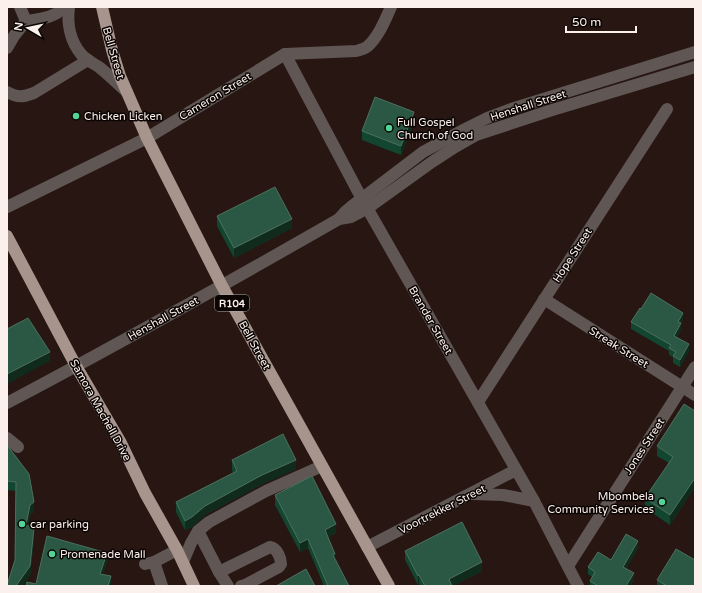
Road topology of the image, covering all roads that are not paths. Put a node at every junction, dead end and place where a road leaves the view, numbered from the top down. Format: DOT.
graph roads {
  1 [pos="20,7"];
  2 [pos="64,7"];
  3 [pos="69,7"];
  4 [pos="102,7"];
  5 [pos="391,7"];
  6 [pos="23,24"];
  7 [pos="7,30"];
  8 [pos="7,48"];
  9 [pos="695,52"];
  10 [pos="285,54"];
  11 [pos="88,60"];
  12 [pos="695,68"];
  13 [pos="7,92"];
  14 [pos="127,92"];
  15 [pos="667,109"];
  16 [pos="146,138"];
  17 [pos="365,204"];
  18 [pos="7,208"];
  19 [pos="7,236"];
  20 [pos="222,286"];
  21 [pos="544,299"];
  22 [pos="76,366"];
  23 [pos="695,367"];
  24 [pos="683,388"];
  25 [pos="695,395"];
  26 [pos="478,402"];
  27 [pos="7,403"];
  28 [pos="7,438"];
  29 [pos="18,447"];
  30 [pos="322,466"];
  31 [pos="516,470"];
  32 [pos="471,494"];
  33 [pos="534,501"];
  34 [pos="198,531"];
  35 [pos="367,547"];
  36 [pos="177,550"];
  37 [pos="183,562"];
  38 [pos="568,566"];
  39 [pos="219,572"];
  40 [pos="162,586"];
  41 [pos="194,586"];
  42 [pos="228,586"];
  43 [pos="241,586"];
  44 [pos="389,586"];
  45 [pos="578,586"];
  1 -- 6 [label="street"];
  2 -- 6 [label="street"];
  3 -- 11 [label="street"];
  4 -- 14 [label="main road, Bell Street / R104"];
  5 -- 10 [label="street, Cameron Street"];
  6 -- 7 [label="street"];
  6 -- 8 [label="street"];
  9 -- 17 [label="street, Henshall Street"];
  10 -- 16 [label="street, Cameron Street"];
  10 -- 17 [label="street, Brander Street"];
  11 -- 13 [label="street"];
  11 -- 14 [label="street"];
  12 -- 17 [label="street, Henshall Street"];
  14 -- 16 [label="main road, Bell Street / R104"];
  15 -- 21 [label="street, Hope Street"];
  16 -- 18 [label="street, Cameron Street"];
  16 -- 20 [label="main road, Bell Street / R104"];
  17 -- 20 [label="street, Henshall Street"];
  17 -- 26 [label="street, Brander Street"];
  19 -- 22 [label="main road, Samora Machell Drive"];
  20 -- 22 [label="street, Henshall Street"];
  20 -- 30 [label="main road, Bell Street / R104"];
  21 -- 24 [label="street, Streak Street"];
  21 -- 26 [label="street, Hope Street"];
  22 -- 27 [label="street, Henshall Street"];
  22 -- 36 [label="main road, Samora Machell Drive"];
  23 -- 24 [label="street, Jones Street"];
  24 -- 25 [label="street, Streak Street"];
  24 -- 38 [label="street, Jones Street"];
  26 -- 31 [label="street, Brander Street"];
  28 -- 29 [label="street"];
  30 -- 34 [label="street"];
  30 -- 35 [label="main road, Bell Street / R104"];
  31 -- 32 [label="street, Voortrekker Street"];
  31 -- 33 [label="street, Brander Street"];
  32 -- 33 [label="street"];
  32 -- 35 [label="street, Voortrekker Street"];
  33 -- 38 [label="street, Brander Street"];
  34 -- 37 [label="street"];
  34 -- 39 [label="street"];
  35 -- 44 [label="main road, Bell Street / R104"];
  36 -- 37 [label="main road, Samora Machell Drive"];
  36 -- 40 [label="street"];
  37 -- 41 [label="main road, Samora Machell Drive"];
  38 -- 45 [label="street, Brander Street"];
  39 -- 42 [label="street"];
  39 -- 43 [label="street"];
}
